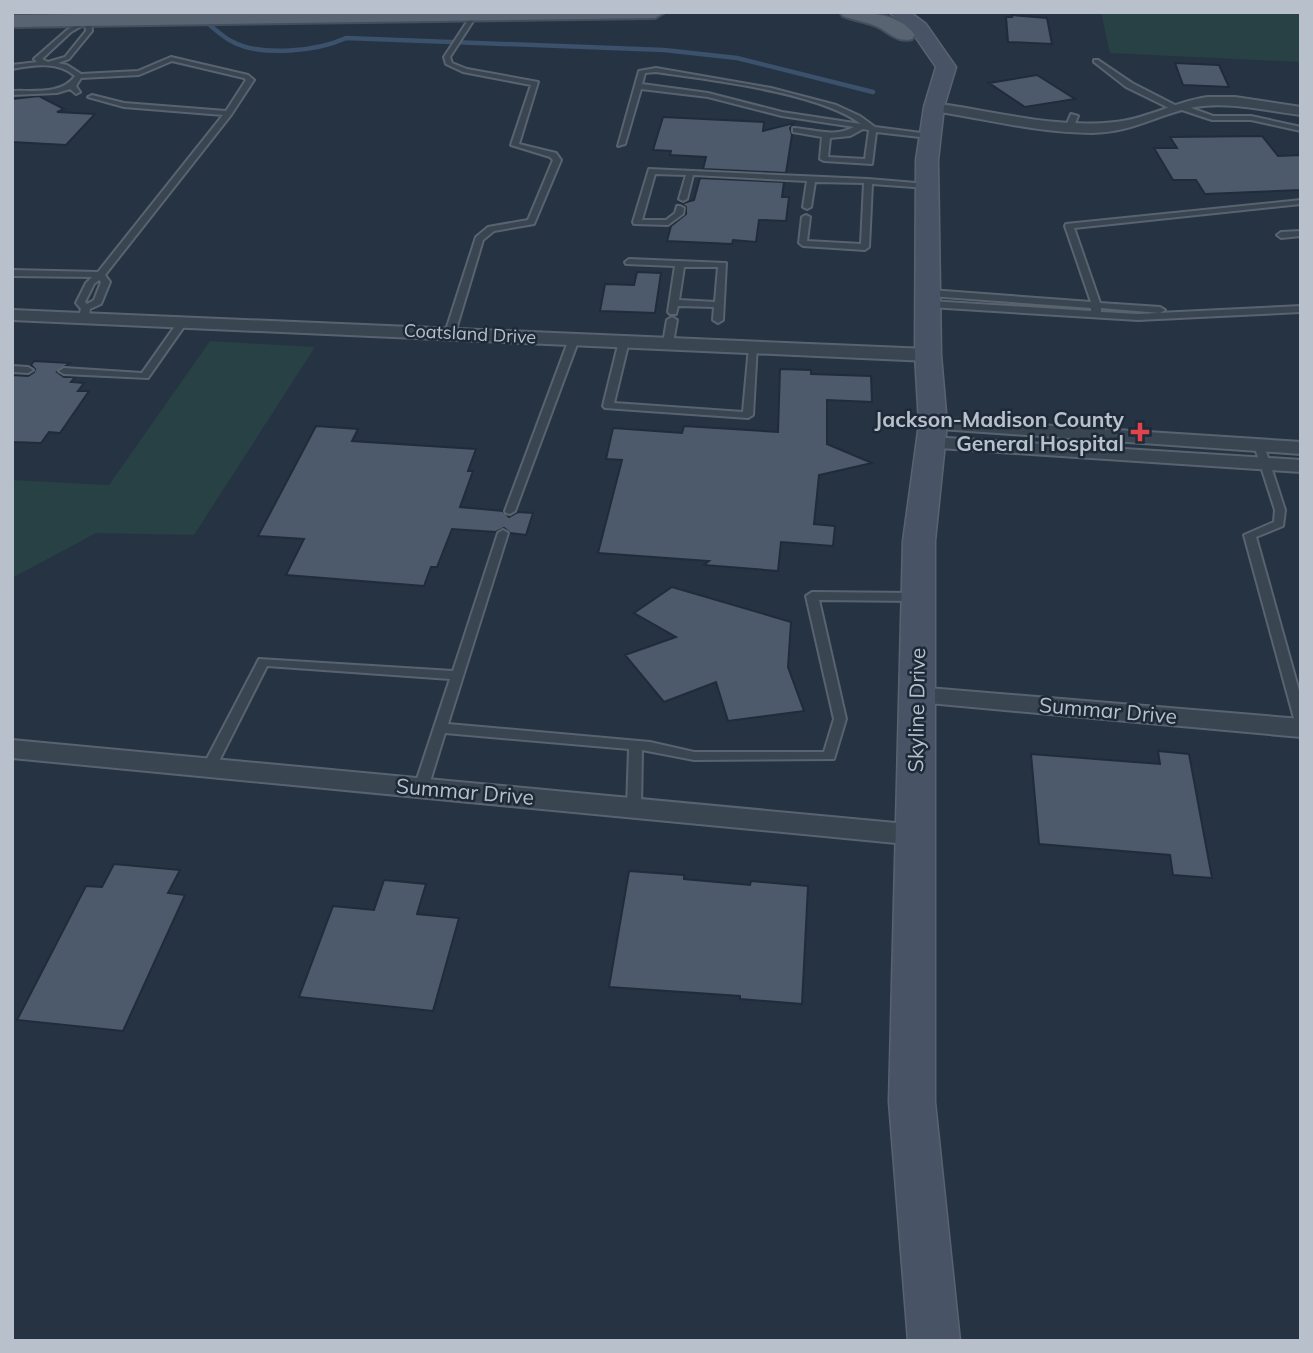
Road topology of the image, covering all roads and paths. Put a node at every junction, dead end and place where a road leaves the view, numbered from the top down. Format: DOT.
graph roads {
  1 [pos="655,12"];
  2 [pos="850,12"];
  3 [pos="877,12"];
  4 [pos="898,12"];
  5 [pos="379,15"];
  6 [pos="474,15"];
  7 [pos="222,16"];
  8 [pos="88,20"];
  9 [pos="12,21"];
  10 [pos="905,35"];
  11 [pos="1096,61"];
  12 [pos="47,64"];
  13 [pos="12,67"];
  14 [pos="79,76"];
  15 [pos="637,86"];
  16 [pos="12,93"];
  17 [pos="92,97"];
  18 [pos="1178,107"];
  19 [pos="935,108"];
  20 [pos="1301,111"];
  21 [pos="228,113"];
  22 [pos="782,114"];
  23 [pos="788,125"];
  24 [pos="862,126"];
  25 [pos="873,128"];
  26 [pos="1301,129"];
  27 [pos="796,130"];
  28 [pos="826,136"];
  29 [pos="621,144"];
  30 [pos="690,173"];
  31 [pos="811,178"];
  32 [pos="868,181"];
  33 [pos="928,186"];
  34 [pos="1301,202"];
  35 [pos="681,204"];
  36 [pos="807,207"];
  37 [pos="806,217"];
  38 [pos="1301,233"];
  39 [pos="1281,234"];
  40 [pos="629,262"];
  41 [pos="680,264"];
  42 [pos="12,273"];
  43 [pos="100,275"];
  44 [pos="930,299"];
  45 [pos="1096,304"];
  46 [pos="719,305"];
  47 [pos="1301,309"];
  48 [pos="85,312"];
  49 [pos="673,312"];
  50 [pos="12,315"];
  51 [pos="1096,315"];
  52 [pos="1195,315"];
  53 [pos="718,320"];
  54 [pos="183,321"];
  55 [pos="450,333"];
  56 [pos="574,339"];
  57 [pos="625,341"];
  58 [pos="668,343"];
  59 [pos="754,347"];
  60 [pos="928,355"];
  61 [pos="12,369"];
  62 [pos="28,369"];
  63 [pos="64,371"];
  64 [pos="932,433"];
  65 [pos="1301,448"];
  66 [pos="1262,454"];
  67 [pos="1301,466"];
  68 [pos="510,511"];
  69 [pos="503,533"];
  70 [pos="920,597"];
  71 [pos="457,675"];
  72 [pos="916,695"];
  73 [pos="1301,722"];
  74 [pos="440,728"];
  75 [pos="1301,728"];
  76 [pos="636,745"];
  77 [pos="12,749"];
  78 [pos="209,768"];
  79 [pos="421,788"];
  80 [pos="634,808"];
  81 [pos="917,835"];
  82 [pos="934,1341"];
  1 -- 6 [label="main road"];
  2 -- 10 [label="main road"];
  3 -- 10 [label="street"];
  4 -- 19 [label="street, Skyline Drive"];
  5 -- 6 [label="main road"];
  5 -- 7 [label="main road"];
  6 -- 55 [label="lane"];
  7 -- 8 [label="main road"];
  8 -- 9 [label="main road"];
  8 -- 12 [label="lane"];
  8 -- 12 [label="lane"];
  10 -- 19 [label="street"];
  11 -- 18 [label="lane"];
  12 -- 13 [label="lane"];
  12 -- 14 [label="lane"];
  14 -- 16 [label="lane"];
  14 -- 21 [label="lane"];
  15 -- 22 [label="lane"];
  15 -- 25 [label="lane"];
  15 -- 29 [label="lane"];
  17 -- 21 [label="lane"];
  18 -- 19 [label="street"];
  18 -- 20 [label="street"];
  18 -- 26 [label="lane"];
  19 -- 25 [label="lane"];
  19 -- 33 [label="street, Skyline Drive"];
  21 -- 43 [label="lane"];
  22 -- 23 [label="lane"];
  22 -- 24 [label="lane"];
  24 -- 25 [label="lane"];
  24 -- 28 [label="lane"];
  25 -- 28 [label="lane"];
  27 -- 28 [label="lane"];
  30 -- 31 [label="lane"];
  30 -- 35 [label="lane"];
  30 -- 35 [label="lane"];
  31 -- 32 [label="lane"];
  31 -- 36 [label="lane"];
  32 -- 33 [label="lane"];
  32 -- 37 [label="lane"];
  33 -- 44 [label="street, Skyline Drive"];
  34 -- 45 [label="lane"];
  38 -- 39 [label="lane"];
  40 -- 41 [label="lane"];
  41 -- 46 [label="lane"];
  41 -- 49 [label="lane"];
  42 -- 43 [label="lane"];
  43 -- 48 [label="lane"];
  43 -- 48 [label="lane"];
  44 -- 45 [label="lane"];
  44 -- 51 [label="lane"];
  44 -- 60 [label="street, Skyline Drive"];
  45 -- 51 [label="lane"];
  45 -- 52 [label="lane"];
  46 -- 49 [label="lane"];
  46 -- 53 [label="lane"];
  47 -- 52 [label="lane"];
  48 -- 50 [label="street, Coatsland Drive"];
  48 -- 54 [label="street, Coatsland Drive"];
  49 -- 58 [label="lane"];
  51 -- 52 [label="lane"];
  54 -- 55 [label="street, Coatsland Drive"];
  54 -- 63 [label="lane"];
  55 -- 56 [label="street, Coatsland Drive"];
  56 -- 57 [label="street, Coatsland Drive"];
  56 -- 68 [label="lane"];
  57 -- 58 [label="street, Coatsland Drive"];
  57 -- 59 [label="lane"];
  58 -- 59 [label="street, Coatsland Drive"];
  59 -- 60 [label="street, Coatsland Drive"];
  60 -- 64 [label="street, Skyline Drive"];
  61 -- 62 [label="lane"];
  64 -- 66 [label="street"];
  64 -- 70 [label="street, Skyline Drive"];
  65 -- 66 [label="street"];
  66 -- 67 [label="street"];
  66 -- 73 [label="lane"];
  69 -- 71 [label="lane"];
  70 -- 72 [label="street, Skyline Drive"];
  70 -- 76 [label="lane"];
  71 -- 74 [label="lane"];
  71 -- 78 [label="lane"];
  72 -- 75 [label="street, Summar Drive"];
  72 -- 81 [label="street, Skyline Drive"];
  74 -- 76 [label="lane"];
  74 -- 79 [label="lane"];
  76 -- 80 [label="lane"];
  77 -- 78 [label="street, Summar Drive"];
  78 -- 79 [label="street, Summar Drive"];
  79 -- 80 [label="street, Summar Drive"];
  80 -- 81 [label="street, Summar Drive"];
  81 -- 82 [label="street, Skyline Drive"];
}
